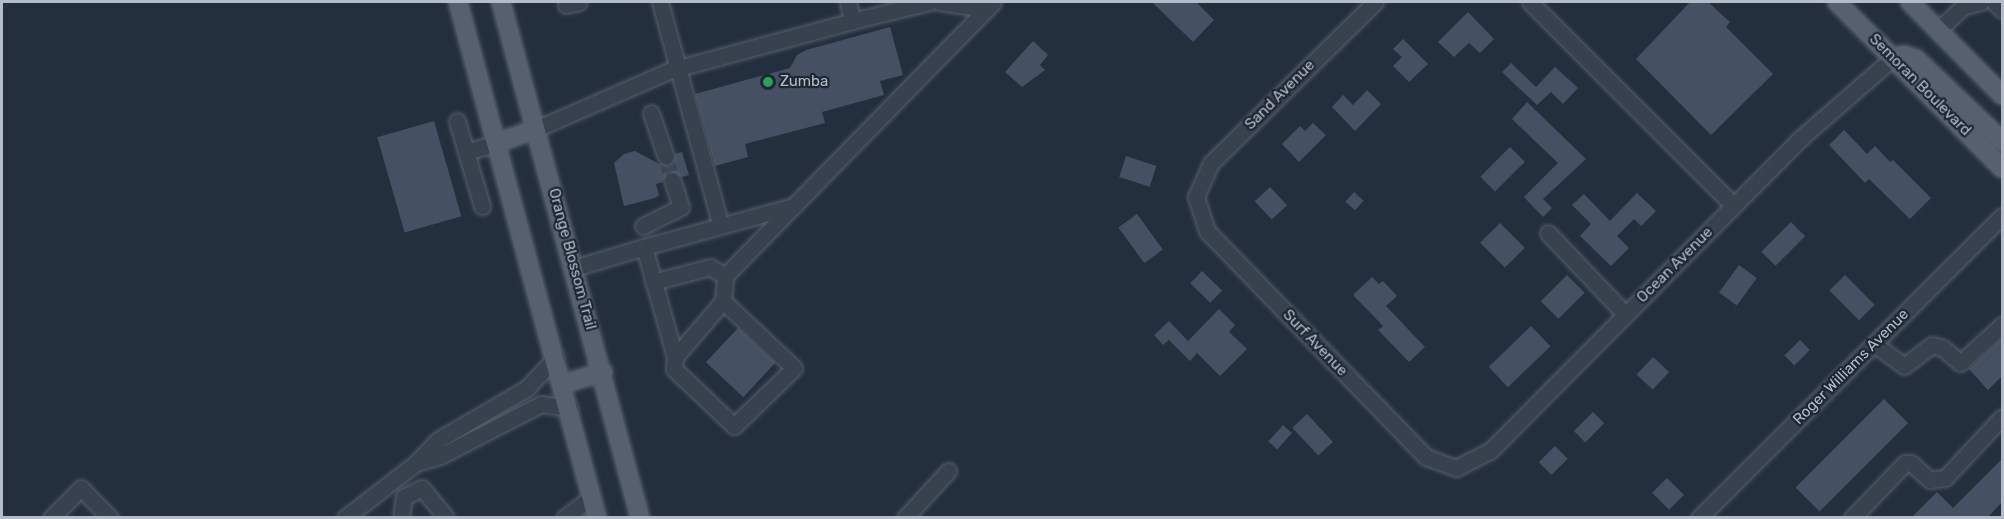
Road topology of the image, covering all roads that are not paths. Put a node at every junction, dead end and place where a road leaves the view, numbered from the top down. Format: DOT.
graph roads {
  1 [pos="458,2"];
  2 [pos="501,2"];
  3 [pos="660,2"];
  4 [pos="848,2"];
  5 [pos="930,2"];
  6 [pos="940,2"];
  7 [pos="1375,2"];
  8 [pos="1530,2"];
  9 [pos="1837,2"];
  10 [pos="1910,2"];
  11 [pos="1981,2"];
  12 [pos="1994,2"];
  13 [pos="990,5"];
  14 [pos="2002,10"];
  15 [pos="852,21"];
  16 [pos="1938,30"];
  17 [pos="1893,58"];
  18 [pos="677,68"];
  19 [pos="2002,95"];
  20 [pos="651,113"];
  21 [pos="457,121"];
  22 [pos="536,129"];
  23 [pos="2002,141"];
  24 [pos="497,143"];
  25 [pos="466,152"];
  26 [pos="666,157"];
  27 [pos="2002,168"];
  28 [pos="672,180"];
  29 [pos="1196,197"];
  30 [pos="797,205"];
  31 [pos="482,206"];
  32 [pos="1734,206"];
  33 [pos="2002,216"];
  34 [pos="644,226"];
  35 [pos="721,226"];
  36 [pos="1548,232"];
  37 [pos="644,248"];
  38 [pos="574,268"];
  39 [pos="725,276"];
  40 [pos="653,282"];
  41 [pos="723,301"];
  42 [pos="1626,315"];
  43 [pos="2002,325"];
  44 [pos="1874,344"];
  45 [pos="556,357"];
  46 [pos="675,357"];
  47 [pos="603,372"];
  48 [pos="563,384"];
  49 [pos="570,408"];
  50 [pos="2002,417"];
  51 [pos="416,463"];
  52 [pos="1456,468"];
  53 [pos="948,471"];
  54 [pos="390,484"];
  55 [pos="404,497"];
  56 [pos="592,497"];
  57 [pos="52,517"];
  58 [pos="110,518"];
  59 [pos="345,518"];
  60 [pos="401,518"];
  61 [pos="446,518"];
  62 [pos="564,518"];
  63 [pos="597,518"];
  64 [pos="640,518"];
  65 [pos="905,518"];
  66 [pos="1699,518"];
  67 [pos="1852,518"];
  1 -- 24 [label="main road"];
  2 -- 22 [label="main road, Orange Blossom Trail"];
  3 -- 18 [label="street"];
  4 -- 15 [label="street"];
  5 -- 15 [label="street"];
  6 -- 13 [label="street"];
  7 -- 29 [label="street, Sand Avenue"];
  8 -- 32 [label="street"];
  9 -- 17 [label="main road, Semoran Boulevard"];
  10 -- 16 [label="main road"];
  11 -- 16 [label="street"];
  12 -- 14 [label="street"];
  13 -- 30 [label="street"];
  15 -- 18 [label="street"];
  16 -- 19 [label="main road"];
  17 -- 23 [label="main road"];
  17 -- 27 [label="main road, Semoran Boulevard"];
  17 -- 32 [label="street, Ocean Avenue"];
  18 -- 22 [label="street"];
  18 -- 35 [label="street"];
  20 -- 26 [label="street"];
  21 -- 25 [label="street"];
  22 -- 24 [label="main road"];
  22 -- 38 [label="main road, Orange Blossom Trail"];
  24 -- 25 [label="street"];
  24 -- 45 [label="main road"];
  25 -- 31 [label="street"];
  28 -- 34 [label="street"];
  29 -- 52 [label="street, Surf Avenue"];
  30 -- 35 [label="street"];
  30 -- 39 [label="street"];
  32 -- 42 [label="street, Ocean Avenue"];
  33 -- 44 [label="street, Roger Williams Avenue"];
  35 -- 37 [label="street"];
  36 -- 42 [label="street"];
  37 -- 38 [label="street"];
  37 -- 40 [label="street"];
  38 -- 47 [label="main road, Orange Blossom Trail"];
  39 -- 40 [label="street"];
  39 -- 41 [label="street"];
  40 -- 46 [label="street"];
  41 -- 46 [label="street"];
  41 -- 46 [label="street"];
  42 -- 52 [label="street, Ocean Avenue"];
  43 -- 44 [label="street"];
  44 -- 66 [label="street, Roger Williams Avenue"];
  45 -- 48 [label="main road"];
  45 -- 51 [label="street"];
  47 -- 48 [label="main road"];
  47 -- 64 [label="main road, Orange Blossom Trail"];
  48 -- 49 [label="main road"];
  49 -- 51 [label="street"];
  49 -- 56 [label="main road"];
  50 -- 67 [label="street"];
  51 -- 54 [label="street"];
  53 -- 65 [label="street"];
  54 -- 55 [label="street"];
  54 -- 59 [label="street"];
  55 -- 60 [label="street"];
  55 -- 61 [label="street"];
  56 -- 62 [label="street"];
  56 -- 63 [label="main road"];
  57 -- 58 [label="street"];
}
